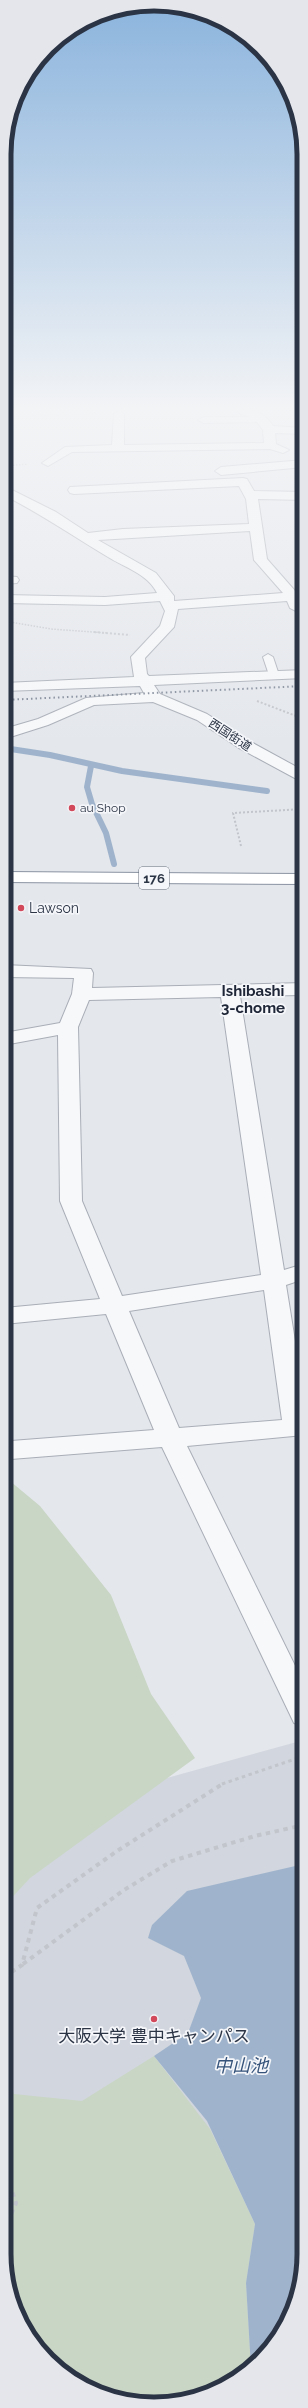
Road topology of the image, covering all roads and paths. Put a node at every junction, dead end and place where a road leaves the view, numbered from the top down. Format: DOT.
graph roads {
  1 [pos="60,519"];
  2 [pos="255,519"];
  3 [pos="256,527"];
  4 [pos="88,537"];
  5 [pos="297,595"];
  6 [pos="297,596"];
  7 [pos="11,599"];
  8 [pos="168,601"];
  9 [pos="11,622"];
  10 [pos="154,639"];
  11 [pos="268,657"];
  12 [pos="297,674"];
  13 [pos="274,675"];
  14 [pos="11,676"];
  15 [pos="144,680"];
  16 [pos="44,685"];
  17 [pos="11,687"];
  18 [pos="154,697"];
  19 [pos="257,701"];
  20 [pos="297,716"];
  21 [pos="11,732"];
  22 [pos="297,774"];
  23 [pos="297,810"];
  24 [pos="241,846"];
  25 [pos="11,877"];
  26 [pos="297,879"];
  27 [pos="11,971"];
  28 [pos="297,989"];
  29 [pos="230,990"];
  30 [pos="82,994"];
  31 [pos="68,1027"];
  32 [pos="11,1039"];
  33 [pos="297,1273"];
  34 [pos="274,1281"];
  35 [pos="114,1305"];
  36 [pos="11,1315"];
  37 [pos="170,1438"];
  38 [pos="11,1450"];
  39 [pos="297,1700"];
  40 [pos="297,1758"];
  41 [pos="297,1827"];
  42 [pos="22,1965"];
  43 [pos="11,1972"];
  44 [pos="11,2188"];
  45 [pos="11,2215"];
  1 -- 4 [label="street"];
  2 -- 3 [label="street"];
  3 -- 4 [label="street"];
  3 -- 5 [label="street"];
  4 -- 8 [label="street"];
  6 -- 8 [label="street"];
  7 -- 8 [label="street"];
  8 -- 10 [label="street"];
  9 -- 10 [label="path"];
  10 -- 15 [label="street"];
  11 -- 13 [label="lane"];
  12 -- 13 [label="street"];
  13 -- 15 [label="street"];
  14 -- 16 [label="street"];
  15 -- 16 [label="street"];
  15 -- 18 [label="street"];
  16 -- 17 [label="street"];
  18 -- 21 [label="street"];
  18 -- 22 [label="street, 西国街道"];
  19 -- 20 [label="path"];
  23 -- 24 [label="path"];
  25 -- 26 [label="highway, 176"];
  27 -- 30 [label="street"];
  28 -- 29 [label="street"];
  29 -- 30 [label="street"];
  29 -- 34 [label="street"];
  30 -- 31 [label="street"];
  31 -- 32 [label="street"];
  31 -- 35 [label="street"];
  33 -- 34 [label="street"];
  34 -- 35 [label="street"];
  34 -- 37 [label="street"];
  35 -- 36 [label="street"];
  35 -- 37 [label="street"];
  37 -- 38 [label="street"];
  37 -- 39 [label="street"];
  40 -- 42 [label="path"];
  41 -- 42 [label="path"];
  42 -- 43 [label="path"];
  44 -- 45 [label="path"];
}
